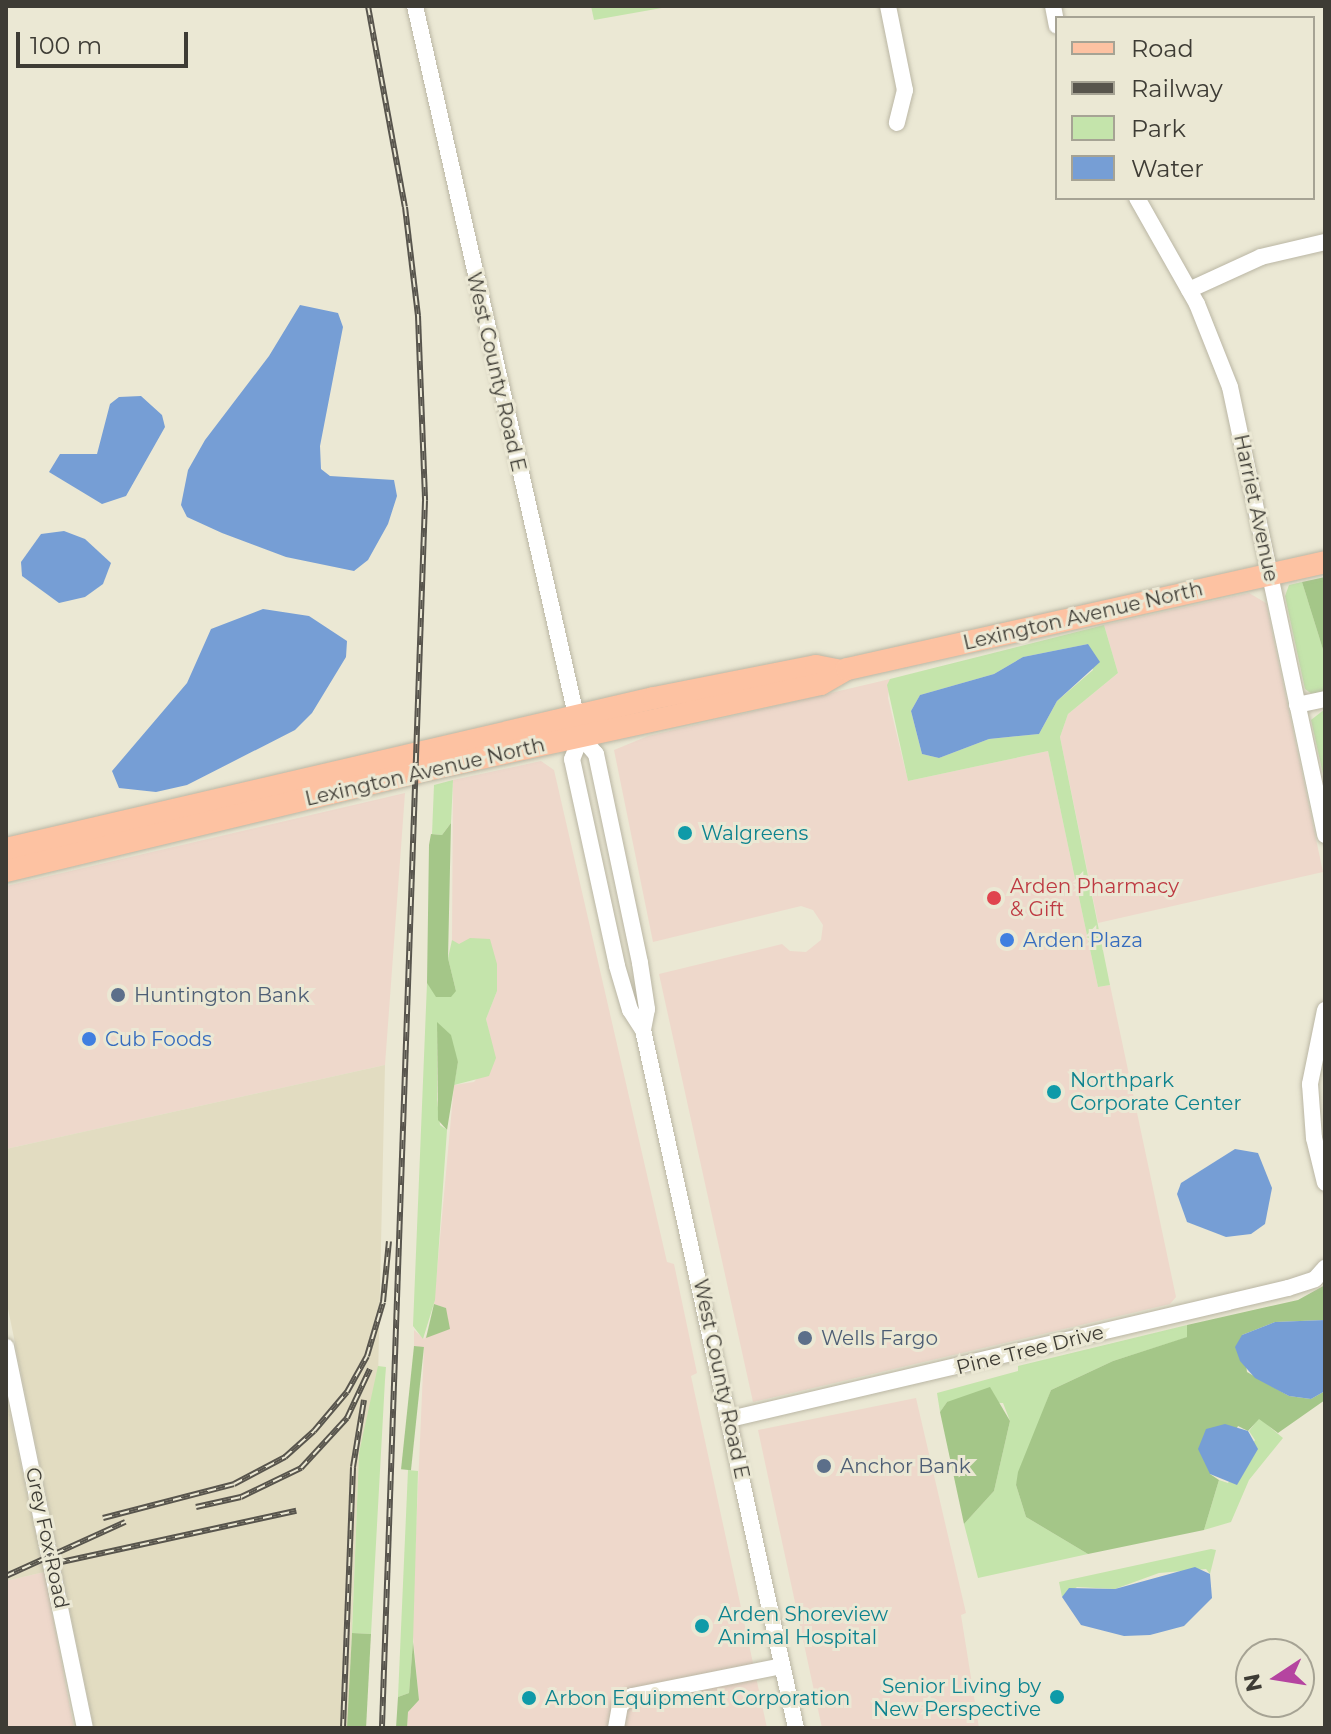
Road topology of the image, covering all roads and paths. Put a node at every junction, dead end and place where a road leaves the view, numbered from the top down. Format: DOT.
graph roads {
  1 [pos="415,6"];
  2 [pos="888,6"];
  3 [pos="897,123"];
  4 [pos="1138,200"];
  5 [pos="1325,242"];
  6 [pos="1189,290"];
  7 [pos="1325,562"];
  8 [pos="1270,575"];
  9 [pos="1325,699"];
  10 [pos="1297,705"];
  11 [pos="579,726"];
  12 [pos="1325,835"];
  13 [pos="6,849"];
  14 [pos="6,871"];
  15 [pos="1325,1010"];
  16 [pos="643,1030"];
  17 [pos="1325,1183"];
  18 [pos="1325,1268"];
  19 [pos="6,1347"];
  20 [pos="10,1383"];
  21 [pos="730,1419"];
  22 [pos="782,1666"];
  23 [pos="85,1728"];
  24 [pos="616,1728"];
  25 [pos="796,1728"];
  1 -- 11 [label="street, West County Road E"];
  2 -- 3 [label="street"];
  4 -- 6 [label="street, Harriet Avenue"];
  5 -- 6 [label="street"];
  6 -- 8 [label="street, Harriet Avenue"];
  7 -- 8 [label="main road, Lexington Avenue North"];
  8 -- 10 [label="street, Harriet Avenue"];
  8 -- 11 [label="main road, Lexington Avenue North"];
  9 -- 10 [label="street"];
  10 -- 12 [label="street, Harriet Avenue"];
  11 -- 13 [label="main road, Lexington Avenue North"];
  11 -- 14 [label="main road, Lexington Avenue North"];
  11 -- 16 [label="street, West County Road E"];
  11 -- 16 [label="street, West County Road E"];
  15 -- 17 [label="street"];
  16 -- 21 [label="street, West County Road E"];
  18 -- 21 [label="street, Pine Tree Drive"];
  19 -- 20 [label="street, Grey Fox Road"];
  20 -- 23 [label="street, Grey Fox Road"];
  21 -- 22 [label="street, West County Road E"];
  22 -- 24 [label="street"];
  22 -- 25 [label="street, West County Road E"];
}
